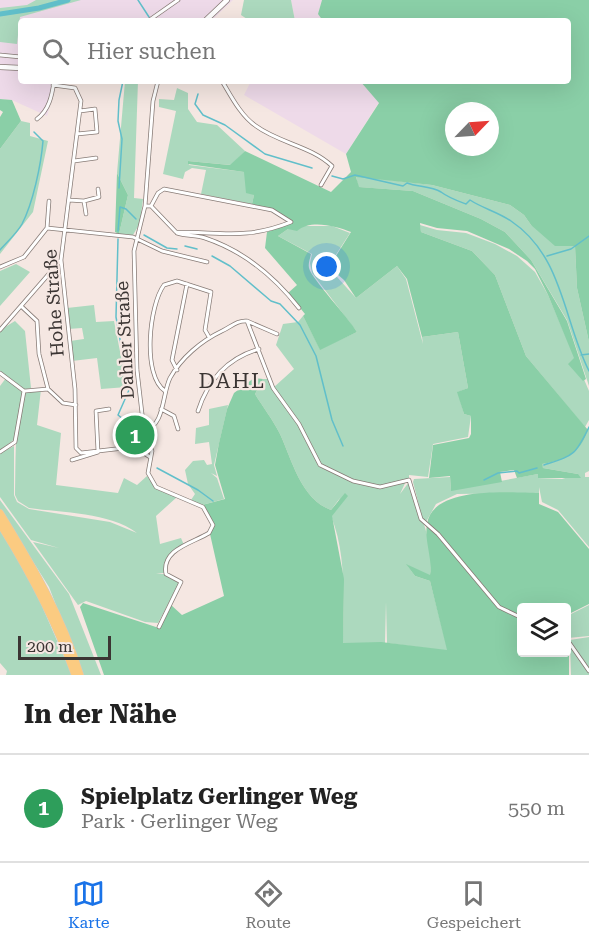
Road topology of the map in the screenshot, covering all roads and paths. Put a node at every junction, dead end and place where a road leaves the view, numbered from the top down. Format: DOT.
graph roads {
  1 [pos="178,0"];
  2 [pos="227,0"];
  3 [pos="153,18"];
  4 [pos="208,18"];
  5 [pos="0,55"];
  6 [pos="18,57"];
  7 [pos="0,67"];
  8 [pos="18,68"];
  9 [pos="54,84"];
  10 [pos="58,84"];
  11 [pos="157,84"];
  12 [pos="224,84"];
  13 [pos="80,111"];
  14 [pos="37,119"];
  15 [pos="77,134"];
  16 [pos="96,158"];
  17 [pos="74,161"];
  18 [pos="321,185"];
  19 [pos="98,189"];
  20 [pos="69,200"];
  21 [pos="49,201"];
  22 [pos="84,201"];
  23 [pos="146,206"];
  24 [pos="151,206"];
  25 [pos="86,214"];
  26 [pos="47,228"];
  27 [pos="64,230"];
  28 [pos="176,232"];
  29 [pos="136,238"];
  30 [pos="60,260"];
  31 [pos="207,262"];
  32 [pos="0,267"];
  33 [pos="186,284"];
  34 [pos="22,307"];
  35 [pos="299,308"];
  36 [pos="247,321"];
  37 [pos="0,330"];
  38 [pos="277,334"];
  39 [pos="208,337"];
  40 [pos="259,349"];
  41 [pos="177,370"];
  42 [pos="0,374"];
  43 [pos="48,389"];
  44 [pos="24,391"];
  45 [pos="165,391"];
  46 [pos="76,405"];
  47 [pos="109,409"];
  48 [pos="161,409"];
  49 [pos="198,411"];
  50 [pos="178,429"];
  51 [pos="144,431"];
  52 [pos="131,445"];
  53 [pos="99,449"];
  54 [pos="0,452"];
  55 [pos="150,457"];
  56 [pos="72,460"];
  57 [pos="0,513"];
  58 [pos="0,524"];
  59 [pos="517,616"];
  60 [pos="159,627"];
  61 [pos="571,643"];
  62 [pos="589,670"];
  63 [pos="75,675"];
  64 [pos="80,675"];
  1 -- 3 [label="street"];
  2 -- 4 [label="main road"];
  5 -- 6 [label="street"];
  7 -- 8 [label="main road"];
  9 -- 14 [label="street"];
  10 -- 13 [label="street"];
  11 -- 23 [label="street, Dahler Straße"];
  12 -- 18 [label="street"];
  13 -- 15 [label="street, Hohe Straße"];
  13 -- 15 [label="street"];
  15 -- 17 [label="street, Hohe Straße"];
  16 -- 17 [label="street"];
  17 -- 20 [label="street, Hohe Straße"];
  19 -- 22 [label="street"];
  20 -- 22 [label="street"];
  20 -- 27 [label="street, Hohe Straße"];
  21 -- 26 [label="street"];
  22 -- 25 [label="street"];
  23 -- 24 [label="street"];
  23 -- 29 [label="street, Dahler Straße"];
  24 -- 28 [label="street"];
  24 -- 28 [label="street"];
  26 -- 27 [label="street"];
  26 -- 32 [label="street"];
  27 -- 29 [label="street"];
  27 -- 30 [label="street, Hohe Straße"];
  28 -- 35 [label="street"];
  29 -- 31 [label="street"];
  29 -- 51 [label="street, Dahler Straße"];
  30 -- 34 [label="street"];
  30 -- 46 [label="street, Hohe Straße"];
  33 -- 39 [label="street"];
  33 -- 41 [label="street"];
  33 -- 45 [label="street"];
  34 -- 37 [label="street"];
  34 -- 43 [label="street"];
  36 -- 38 [label="street"];
  36 -- 39 [label="street"];
  36 -- 40 [label="street"];
  39 -- 41 [label="street"];
  40 -- 49 [label="street"];
  40 -- 59 [label="street"];
  41 -- 45 [label="street"];
  42 -- 44 [label="street"];
  43 -- 44 [label="street"];
  43 -- 46 [label="street"];
  44 -- 54 [label="street"];
  45 -- 48 [label="street"];
  46 -- 53 [label="street, Hohe Straße"];
  47 -- 53 [label="street"];
  48 -- 50 [label="street"];
  48 -- 51 [label="street"];
  51 -- 52 [label="street"];
  51 -- 55 [label="street, Dahler Straße"];
  52 -- 53 [label="street"];
  52 -- 55 [label="street"];
  53 -- 56 [label="street"];
  55 -- 60 [label="street, Dahler Straße"];
  57 -- 64 [label="highway"];
  58 -- 63 [label="highway"];
  61 -- 62 [label="street"];
}
